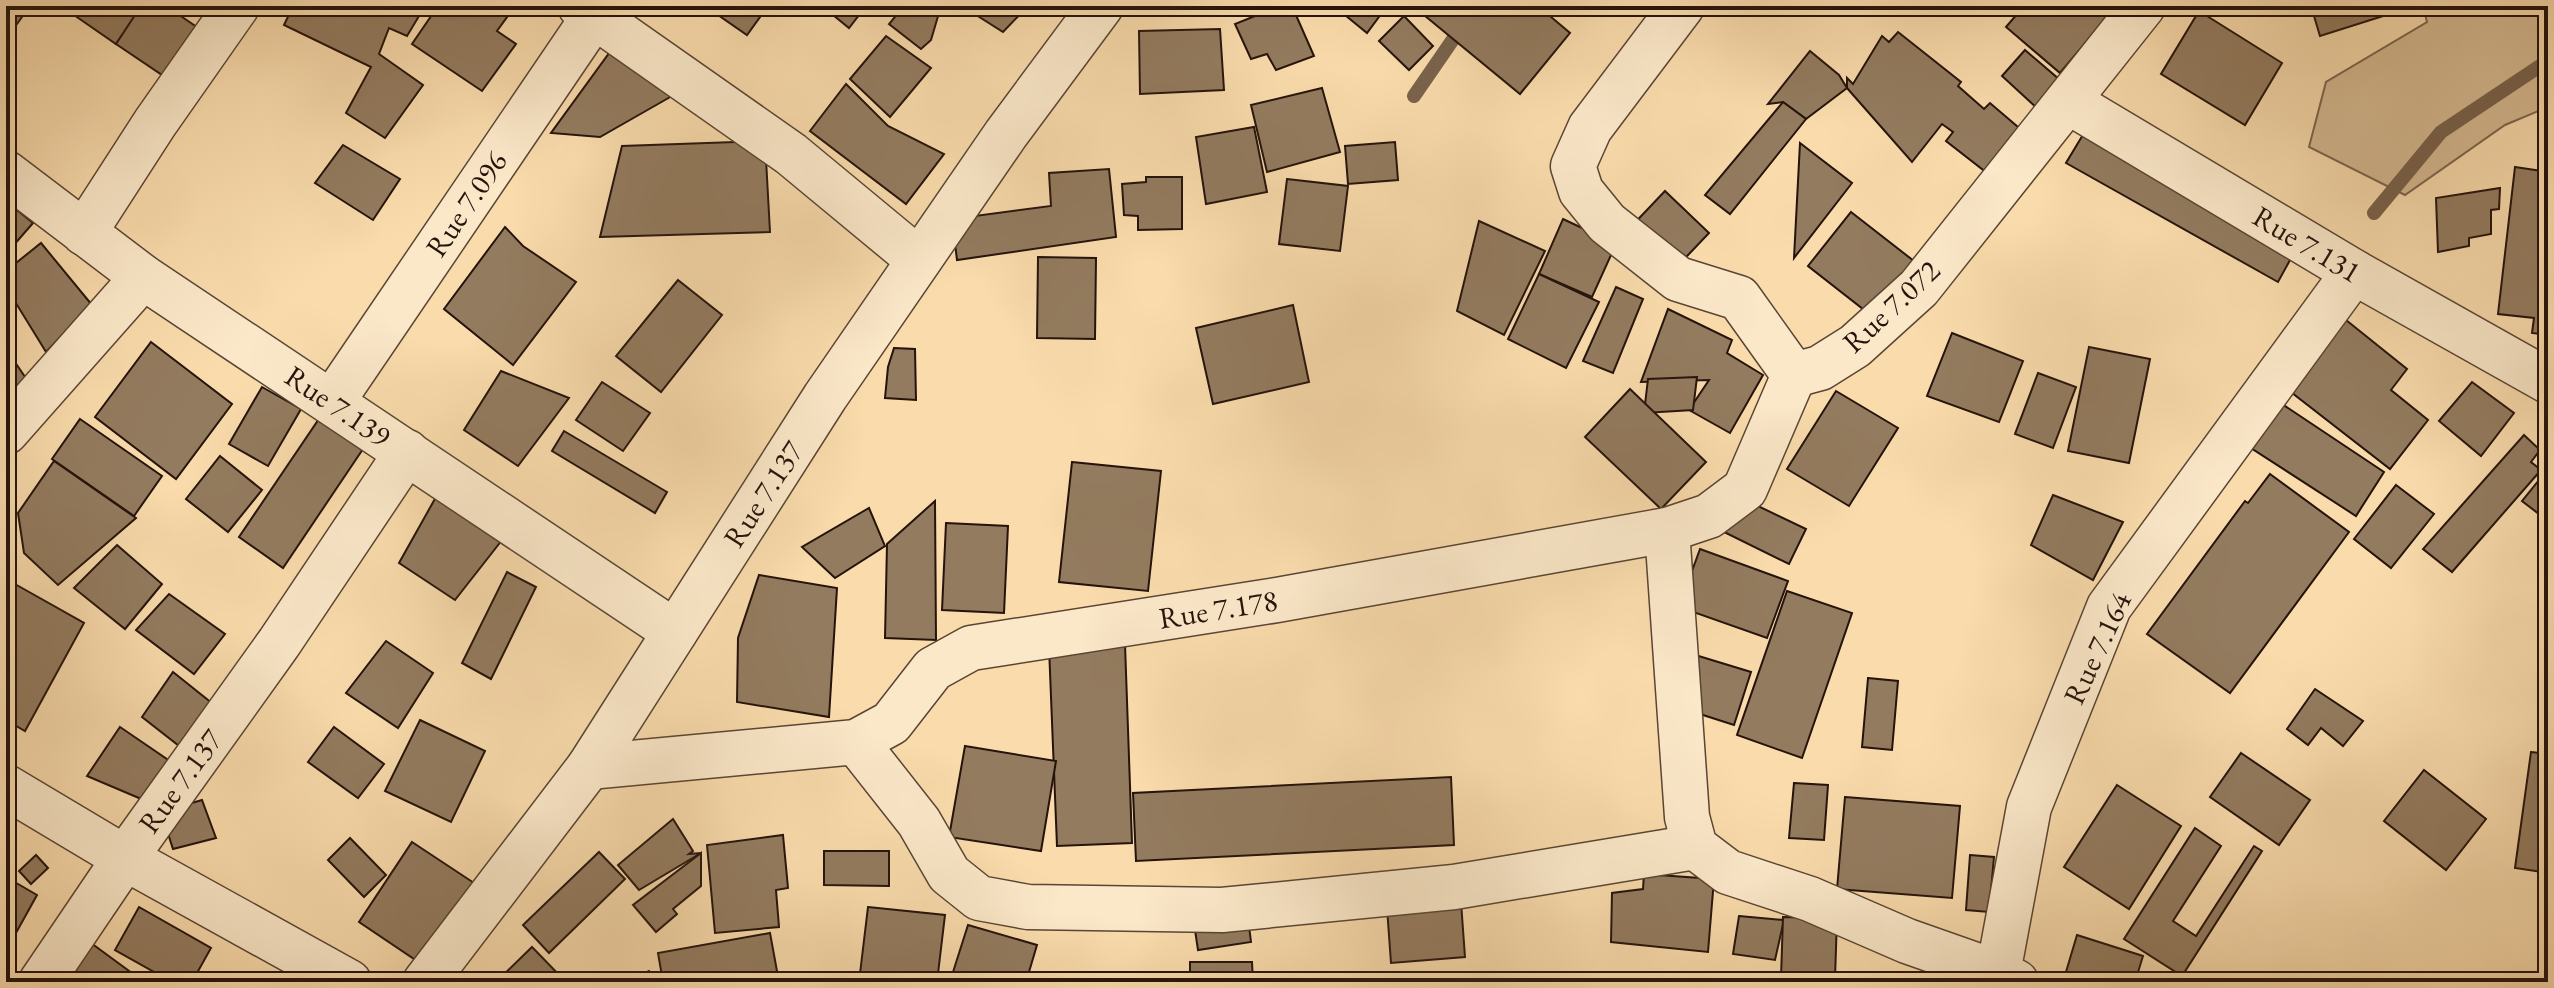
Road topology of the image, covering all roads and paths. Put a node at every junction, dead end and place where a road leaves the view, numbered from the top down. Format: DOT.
graph roads {
  1 [pos="237,6"];
  2 [pos="1101,6"];
  3 [pos="1682,6"];
  4 [pos="2143,6"];
  5 [pos="592,9"];
  6 [pos="2069,102"];
  7 [pos="6,173"];
  8 [pos="84,233"];
  9 [pos="919,260"];
  10 [pos="2354,272"];
  11 [pos="143,277"];
  12 [pos="1794,375"];
  13 [pos="2548,381"];
  14 [pos="332,402"];
  15 [pos="6,432"];
  16 [pos="407,452"];
  17 [pos="1667,530"];
  18 [pos="675,632"];
  19 [pos="856,742"];
  20 [pos="589,767"];
  21 [pos="6,787"];
  22 [pos="1695,847"];
  23 [pos="125,858"];
  24 [pos="2007,977"];
  25 [pos="41,982"];
  26 [pos="349,982"];
  27 [pos="425,982"];
  1 -- 8 [label="street"];
  2 -- 9 [label="street, Rue 7.137"];
  3 -- 12 [label="street"];
  4 -- 6 [label="street, Rue 7.072"];
  5 -- 9 [label="street"];
  5 -- 14 [label="street, Rue 7.096"];
  6 -- 10 [label="street, Rue 7.131"];
  6 -- 12 [label="street, Rue 7.072"];
  7 -- 8 [label="street, Rue 7.139"];
  8 -- 11 [label="street, Rue 7.139"];
  9 -- 18 [label="street, Rue 7.137"];
  10 -- 13 [label="street, Rue 7.131"];
  10 -- 24 [label="street, Rue 7.164"];
  11 -- 14 [label="street, Rue 7.139"];
  11 -- 15 [label="street"];
  12 -- 17 [label="street, Rue 7.178"];
  14 -- 16 [label="street, Rue 7.139"];
  16 -- 18 [label="street, Rue 7.139"];
  16 -- 23 [label="street, Rue 7.137"];
  17 -- 19 [label="street, Rue 7.178"];
  17 -- 22 [label="street"];
  18 -- 20 [label="street, Rue 7.137"];
  19 -- 20 [label="street, Rue 7.178"];
  19 -- 22 [label="street"];
  20 -- 27 [label="street, Rue 7.137"];
  21 -- 23 [label="street"];
  22 -- 24 [label="street"];
  23 -- 25 [label="street"];
  23 -- 26 [label="street, Rue 7.137"];
}
